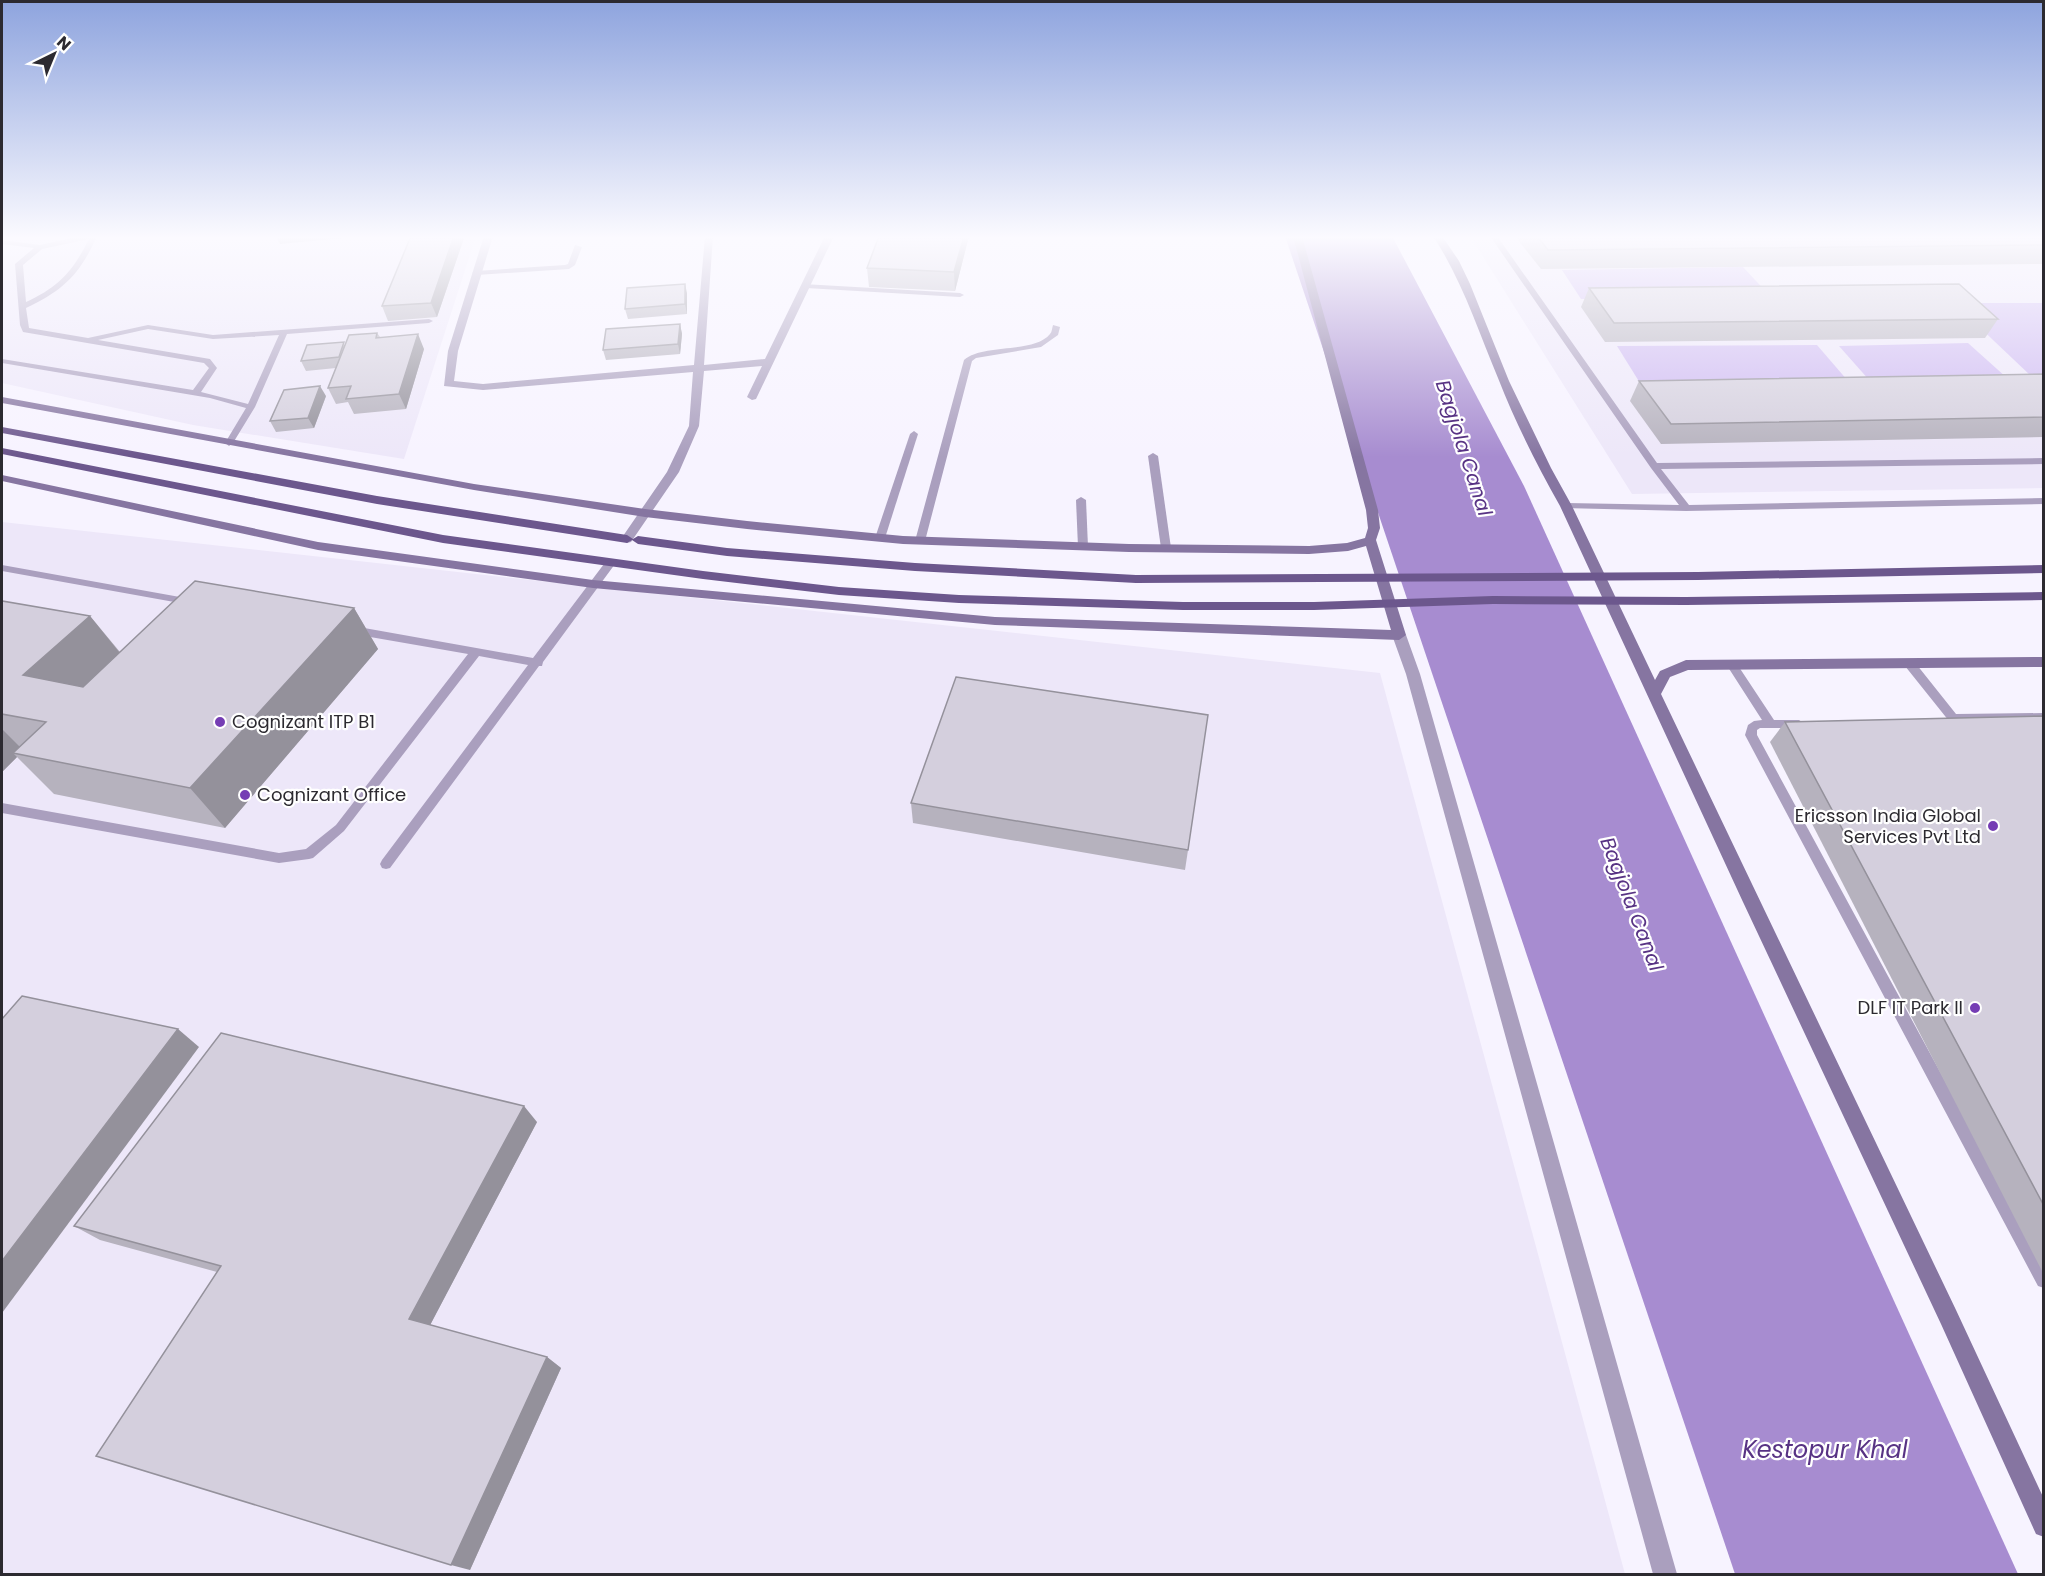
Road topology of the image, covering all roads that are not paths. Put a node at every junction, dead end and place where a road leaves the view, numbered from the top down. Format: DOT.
graph roads {
  1 [pos="22,310"];
  2 [pos="465,310"];
  3 [pos="703,310"];
  4 [pos="795,310"];
  5 [pos="1317,310"];
  6 [pos="1475,310"];
  7 [pos="1544,310"];
  8 [pos="429,321"];
  9 [pos="1056,327"];
  10 [pos="284,332"];
  11 [pos="87,340"];
  12 [pos="2,361"];
  13 [pos="768,362"];
  14 [pos="699,368"];
  15 [pos="195,394"];
  16 [pos="752,397"];
  17 [pos="2,400"];
  18 [pos="251,407"];
  19 [pos="2,430"];
  20 [pos="914,434"];
  21 [pos="229,443"];
  22 [pos="2,452"];
  23 [pos="1153,456"];
  24 [pos="2043,461"];
  25 [pos="1654,466"];
  26 [pos="2,478"];
  27 [pos="1081,500"];
  28 [pos="2043,501"];
  29 [pos="1566,506"];
  30 [pos="1686,508"];
  31 [pos="645,513"];
  32 [pos="880,538"];
  33 [pos="633,540"];
  34 [pos="1370,540"];
  35 [pos="920,541"];
  36 [pos="1083,547"];
  37 [pos="1166,548"];
  38 [pos="611,562"];
  39 [pos="2,568"];
  40 [pos="2043,569"];
  41 [pos="593,584"];
  42 [pos="2043,596"];
  43 [pos="198,603"];
  44 [pos="337,627"];
  45 [pos="1400,635"];
  46 [pos="476,652"];
  47 [pos="2043,662"];
  48 [pos="538,663"];
  49 [pos="1909,663"];
  50 [pos="1731,664"];
  51 [pos="1654,693"];
  52 [pos="2043,717"];
  53 [pos="1953,718"];
  54 [pos="1771,724"];
  55 [pos="1818,724"];
  56 [pos="1936,725"];
  57 [pos="2,808"];
  58 [pos="386,864"];
  59 [pos="2043,1280"];
  60 [pos="2043,1526"];
  61 [pos="1665,1575"];
  1 -- 11 [label="lane"];
  2 -- 14 [label="street"];
  3 -- 14 [label="street"];
  4 -- 13 [label="street"];
  5 -- 34 [label="street"];
  6 -- 29 [label="street"];
  7 -- 25 [label="lane"];
  8 -- 10 [label="lane"];
  9 -- 35 [label="lane"];
  10 -- 11 [label="lane"];
  10 -- 18 [label="lane"];
  11 -- 15 [label="lane"];
  12 -- 15 [label="lane"];
  13 -- 14 [label="street"];
  13 -- 16 [label="street"];
  14 -- 31 [label="street"];
  15 -- 18 [label="lane"];
  17 -- 21 [label="street"];
  18 -- 21 [label="lane"];
  19 -- 33 [label="main road"];
  20 -- 32 [label="lane"];
  21 -- 31 [label="street"];
  22 -- 38 [label="main road"];
  23 -- 37 [label="lane"];
  24 -- 25 [label="lane"];
  25 -- 30 [label="lane"];
  26 -- 41 [label="street"];
  27 -- 36 [label="lane"];
  28 -- 30 [label="lane"];
  29 -- 30 [label="lane"];
  29 -- 51 [label="street"];
  31 -- 32 [label="street"];
  31 -- 33 [label="street"];
  32 -- 35 [label="street"];
  33 -- 40 [label="main road"];
  34 -- 37 [label="street"];
  34 -- 45 [label="street"];
  35 -- 36 [label="street"];
  36 -- 37 [label="street"];
  38 -- 41 [label="lane"];
  38 -- 42 [label="main road"];
  39 -- 43 [label="lane"];
  41 -- 45 [label="street"];
  41 -- 48 [label="lane"];
  44 -- 46 [label="lane"];
  45 -- 61 [label="street"];
  46 -- 48 [label="lane"];
  46 -- 57 [label="lane"];
  47 -- 49 [label="street"];
  48 -- 58 [label="lane"];
  49 -- 50 [label="street"];
  49 -- 53 [label="lane"];
  50 -- 51 [label="street"];
  50 -- 54 [label="lane"];
  51 -- 60 [label="street"];
  52 -- 53 [label="lane"];
  53 -- 56 [label="lane"];
  54 -- 55 [label="lane"];
  54 -- 59 [label="lane"];
}
